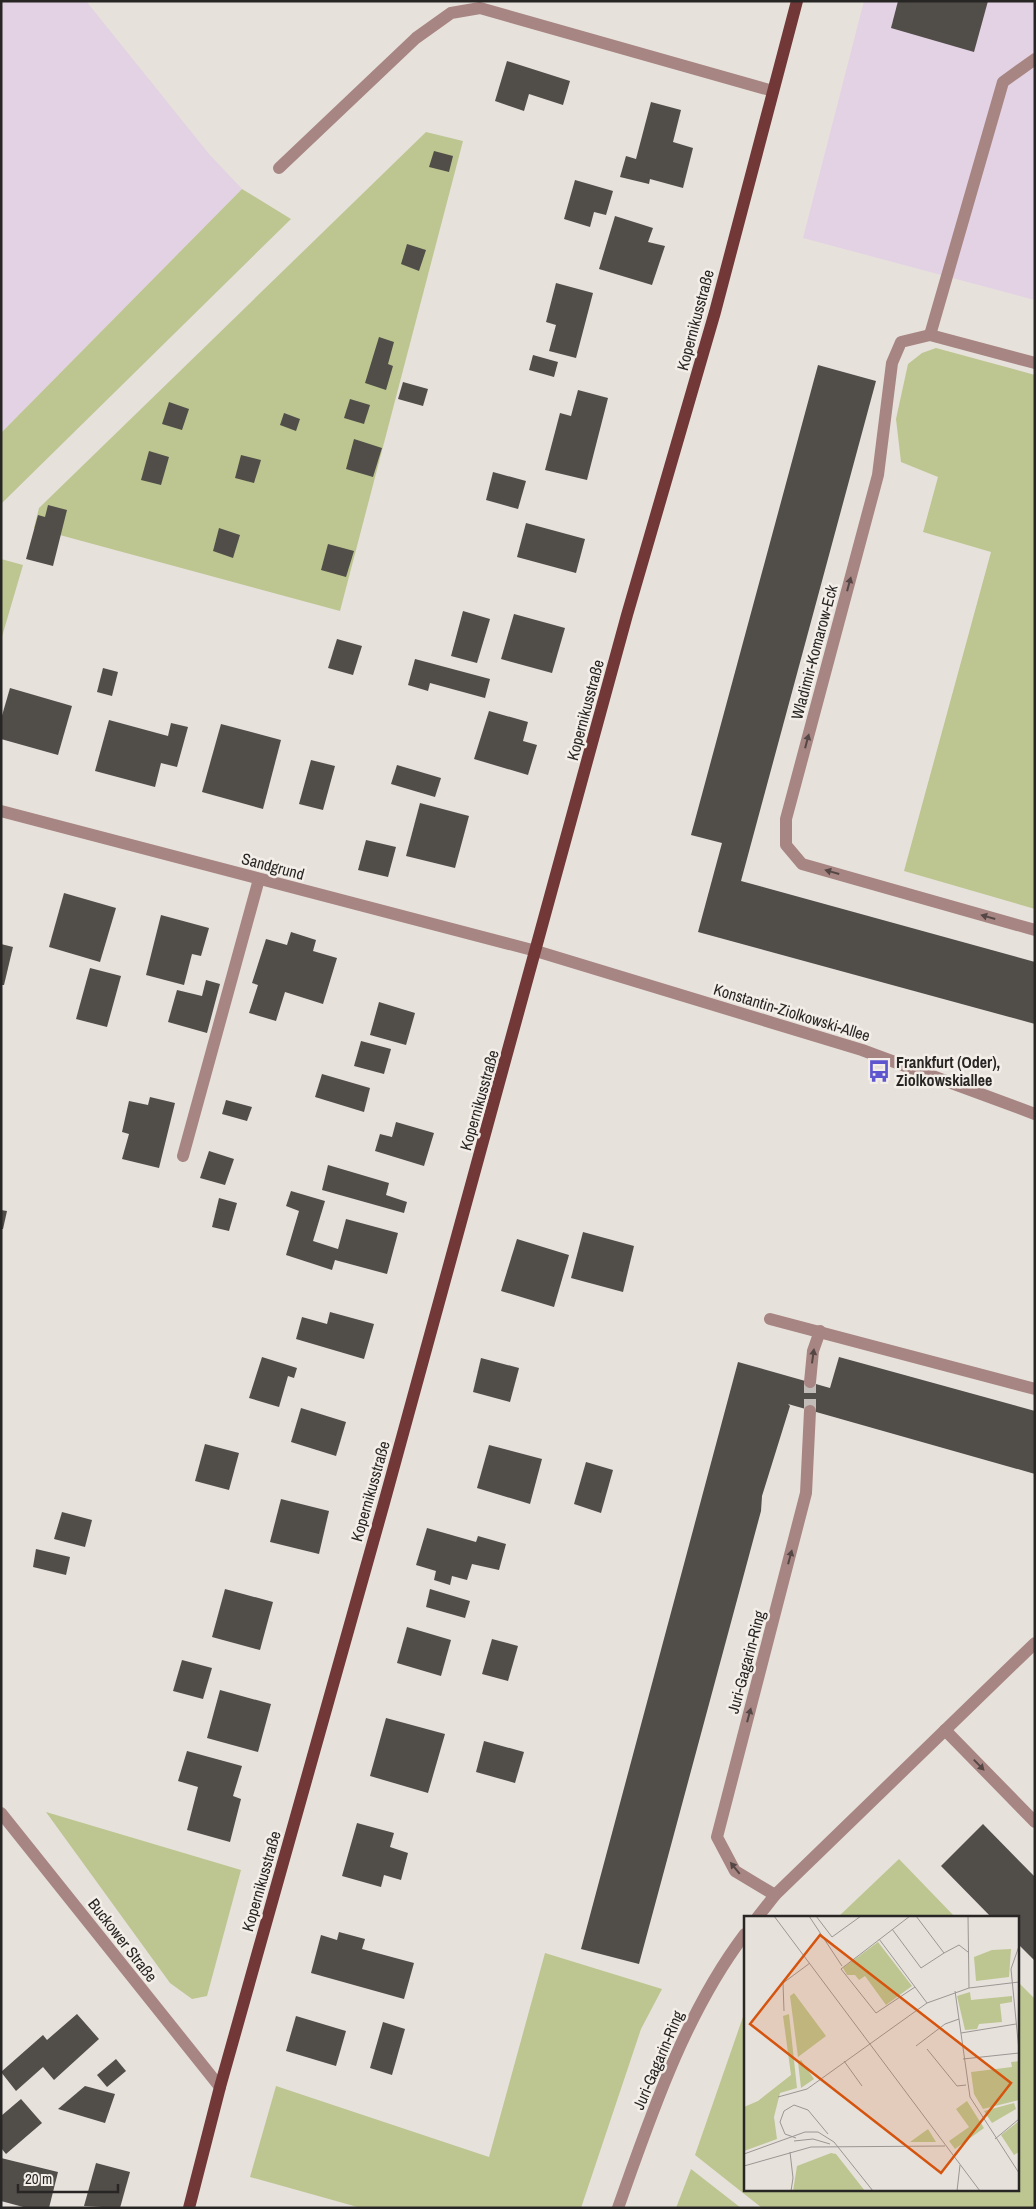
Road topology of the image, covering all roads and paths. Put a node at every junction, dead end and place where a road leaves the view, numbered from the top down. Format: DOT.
graph roads {
  1 [pos="797,1"];
  2 [pos="1035,59"];
  3 [pos="773,90"];
  4 [pos="279,168"];
  5 [pos="930,335"];
  6 [pos="1035,364"];
  7 [pos="1,811"];
  8 [pos="259,879"];
  9 [pos="1035,930"];
  10 [pos="536,951"];
  11 [pos="1035,1114"];
  12 [pos="183,1156"];
  13 [pos="770,1319"];
  14 [pos="820,1331"];
  15 [pos="810,1382"];
  16 [pos="1035,1389"];
  17 [pos="810,1411"];
  18 [pos="1035,1643"];
  19 [pos="945,1730"];
  20 [pos="1,1812"];
  21 [pos="1035,1822"];
  22 [pos="775,1895"];
  23 [pos="759,1916"];
  24 [pos="744,1935"];
  25 [pos="220,2087"];
  26 [pos="189,2208"];
  27 [pos="618,2208"];
  1 -- 3 [label="main road, Kopernikusstraße"];
  2 -- 5 [label="street"];
  3 -- 4 [label="street"];
  3 -- 10 [label="main road, Kopernikusstraße"];
  5 -- 6 [label="street, Wladimir-Komarow-Eck"];
  9 -- 5 [label="street, Wladimir-Komarow-Eck, one-way"];
  7 -- 8 [label="street, Sandgrund"];
  8 -- 10 [label="street, Sandgrund"];
  8 -- 12 [label="street"];
  10 -- 11 [label="street, Konstantin-Ziolkowski-Allee"];
  10 -- 25 [label="main road, Kopernikusstraße"];
  13 -- 14 [label="street"];
  15 -- 14 [label="street, one-way"];
  14 -- 16 [label="street"];
  22 -- 17 [label="street, Juri-Gagarin-Ring, one-way"];
  18 -- 19 [label="street"];
  19 -- 21 [label="street, one-way"];
  19 -- 22 [label="street"];
  20 -- 25 [label="street, Buckower Straße"];
  22 -- 23 [label="street"];
  24 -- 27 [label="street, Juri-Gagarin-Ring"];
  25 -- 26 [label="main road, Kopernikusstraße"];
}
